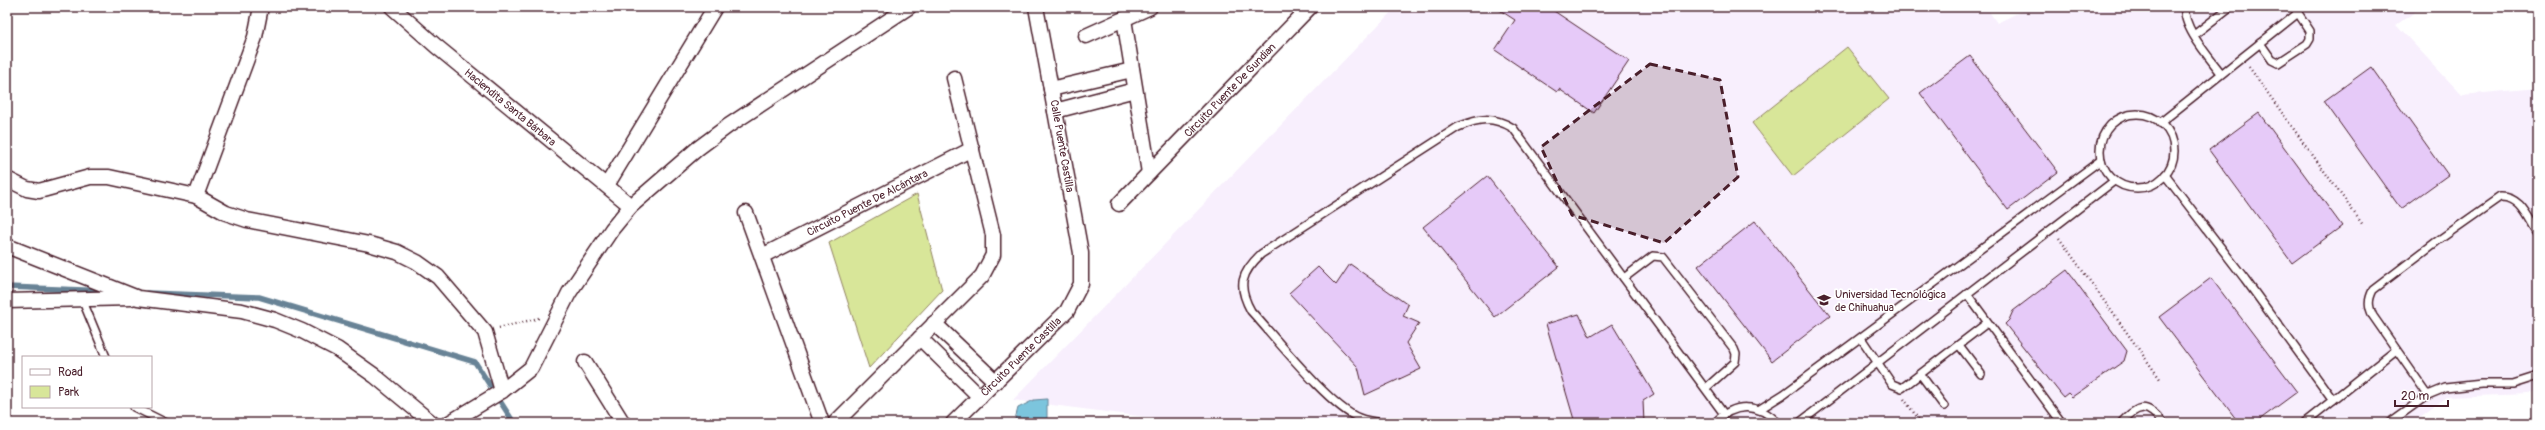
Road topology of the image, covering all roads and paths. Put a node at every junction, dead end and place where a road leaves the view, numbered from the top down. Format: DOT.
graph roads {
  1 [pos="261,7"];
  2 [pos="392,7"];
  3 [pos="715,7"];
  4 [pos="909,7"];
  5 [pos="1036,7"];
  6 [pos="1150,7"];
  7 [pos="1310,7"];
  8 [pos="2185,7"];
  9 [pos="2230,7"];
  10 [pos="2296,10"];
  11 [pos="1124,19"];
  12 [pos="2194,35"];
  13 [pos="1086,36"];
  14 [pos="2260,43"];
  15 [pos="2242,57"];
  16 [pos="1132,70"];
  17 [pos="2221,73"];
  18 [pos="954,78"];
  19 [pos="1051,90"];
  20 [pos="1135,90"];
  21 [pos="1055,111"];
  22 [pos="2160,123"];
  23 [pos="972,149"];
  24 [pos="2101,160"];
  25 [pos="1149,173"];
  26 [pos="2165,175"];
  27 [pos="7,179"];
  28 [pos="2114,181"];
  29 [pos="607,185"];
  30 [pos="196,196"];
  31 [pos="1119,204"];
  32 [pos="631,206"];
  33 [pos="746,213"];
  34 [pos="2363,225"];
  35 [pos="2053,229"];
  36 [pos="2538,233"];
  37 [pos="7,246"];
  38 [pos="762,256"];
  39 [pos="1624,278"];
  40 [pos="1081,284"];
  41 [pos="1967,294"];
  42 [pos="138,298"];
  43 [pos="82,299"];
  44 [pos="7,301"];
  45 [pos="558,313"];
  46 [pos="934,323"];
  47 [pos="1987,323"];
  48 [pos="485,332"];
  49 [pos="920,338"];
  50 [pos="1861,338"];
  51 [pos="1959,345"];
  52 [pos="2396,350"];
  53 [pos="106,356"];
  54 [pos="585,362"];
  55 [pos="1877,362"];
  56 [pos="1981,374"];
  57 [pos="1922,375"];
  58 [pos="2538,376"];
  59 [pos="2160,379"];
  60 [pos="996,382"];
  61 [pos="1895,387"];
  62 [pos="1706,388"];
  63 [pos="502,391"];
  64 [pos="2428,394"];
  65 [pos="980,397"];
  66 [pos="2334,400"];
  67 [pos="1944,406"];
  68 [pos="136,408"];
  69 [pos="1760,409"];
  70 [pos="1724,414"];
  71 [pos="166,423"];
  72 [pos="432,423"];
  73 [pos="449,423"];
  74 [pos="623,423"];
  75 [pos="822,423"];
  76 [pos="835,423"];
  77 [pos="953,423"];
  78 [pos="1401,423"];
  79 [pos="1715,423"];
  80 [pos="1778,423"];
  81 [pos="1799,423"];
  82 [pos="1922,423"];
  83 [pos="2062,423"];
  84 [pos="2121,423"];
  85 [pos="2163,423"];
  86 [pos="2304,423"];
  87 [pos="2389,423"];
  1 -- 30 [label="street"];
  2 -- 29 [label="street, Haciendita Santa Bárbara"];
  3 -- 29 [label="street"];
  4 -- 32 [label="street"];
  5 -- 19 [label="street, Calle Puente Castilla"];
  6 -- 11 [label="street"];
  7 -- 25 [label="street, Circuito Puente De Gundian"];
  8 -- 12 [label="lane"];
  9 -- 12 [label="lane"];
  10 -- 14 [label="lane"];
  10 -- 14 [label="lane"];
  11 -- 13 [label="street"];
  11 -- 16 [label="street"];
  12 -- 17 [label="lane"];
  14 -- 15 [label="lane"];
  15 -- 17 [label="lane"];
  15 -- 34 [label="path"];
  16 -- 19 [label="street"];
  16 -- 20 [label="street"];
  17 -- 22 [label="lane"];
  18 -- 23 [label="street"];
  19 -- 21 [label="street, Calle Puente Castilla"];
  20 -- 21 [label="street"];
  20 -- 25 [label="street"];
  21 -- 40 [label="street, Calle Puente Castilla"];
  22 -- 24 [label="lane"];
  22 -- 26 [label="lane"];
  23 -- 38 [label="street, Circuito Puente De Alcántara"];
  23 -- 46 [label="street"];
  24 -- 28 [label="lane"];
  24 -- 50 [label="lane"];
  25 -- 31 [label="street, Circuito Puente De Gundian"];
  26 -- 28 [label="lane"];
  26 -- 66 [label="lane"];
  27 -- 30 [label="street"];
  28 -- 35 [label="lane"];
  29 -- 32 [label="street, Haciendita Santa Bárbara"];
  30 -- 48 [label="street"];
  32 -- 45 [label="street"];
  33 -- 38 [label="street"];
  35 -- 41 [label="lane"];
  35 -- 59 [label="path"];
  36 -- 52 [label="lane"];
  37 -- 42 [label="street"];
  38 -- 75 [label="street"];
  39 -- 62 [label="lane"];
  39 -- 62 [label="lane"];
  39 -- 78 [label="lane"];
  40 -- 60 [label="street, Circuito Puente Castilla"];
  41 -- 47 [label="lane"];
  41 -- 55 [label="lane"];
  42 -- 43 [label="street"];
  42 -- 72 [label="street"];
  43 -- 44 [label="street"];
  43 -- 53 [label="lane"];
  45 -- 48 [label="path"];
  45 -- 63 [label="street"];
  46 -- 49 [label="street"];
  46 -- 60 [label="street"];
  47 -- 51 [label="lane"];
  47 -- 83 [label="lane"];
  48 -- 63 [label="street"];
  49 -- 65 [label="street"];
  49 -- 76 [label="street"];
  50 -- 55 [label="lane"];
  50 -- 69 [label="lane"];
  51 -- 56 [label="lane"];
  51 -- 57 [label="lane"];
  52 -- 64 [label="lane"];
  52 -- 66 [label="lane"];
  54 -- 74 [label="street"];
  55 -- 61 [label="lane"];
  55 -- 81 [label="lane"];
  57 -- 61 [label="lane"];
  57 -- 67 [label="lane"];
  58 -- 64 [label="lane"];
  60 -- 65 [label="street, Circuito Puente Castilla"];
  61 -- 82 [label="path"];
  62 -- 70 [label="lane"];
  63 -- 73 [label="street"];
  64 -- 87 [label="lane"];
  65 -- 77 [label="street, Circuito Puente Castilla"];
  66 -- 86 [label="lane"];
  68 -- 71 [label="lane"];
  69 -- 70 [label="lane"];
  69 -- 80 [label="lane"];
  70 -- 79 [label="lane"];
  84 -- 85 [label="lane"];
}
